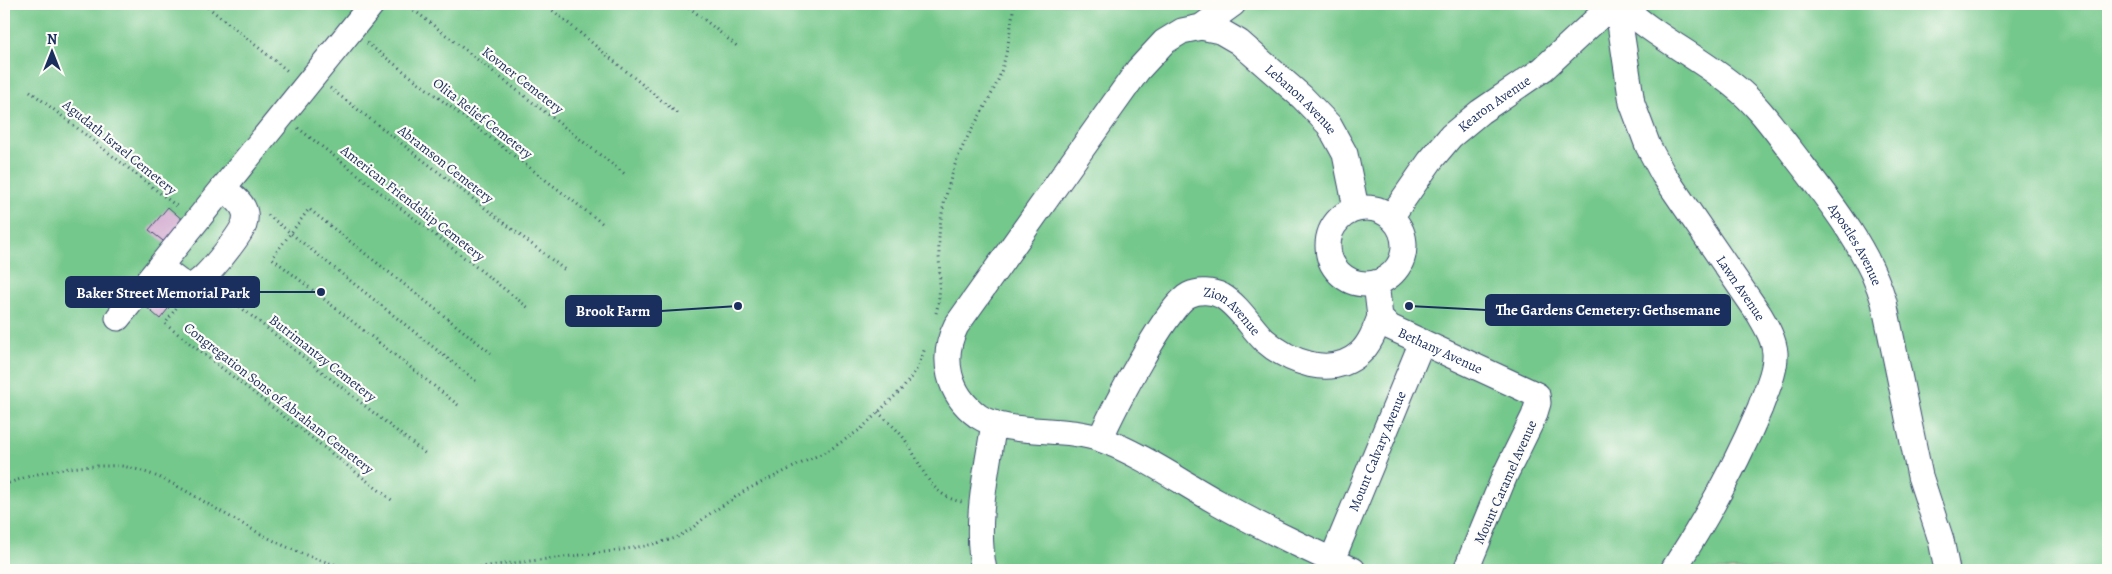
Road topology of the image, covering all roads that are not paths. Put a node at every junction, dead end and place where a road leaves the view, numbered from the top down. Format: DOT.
graph roads {
  1 [pos="372,4"];
  2 [pos="1233,4"];
  3 [pos="1613,4"];
  4 [pos="1618,4"];
  5 [pos="1201,27"];
  6 [pos="231,194"];
  7 [pos="1356,208"];
  8 [pos="1392,217"];
  9 [pos="160,266"];
  10 [pos="1376,283"];
  11 [pos="1380,317"];
  12 [pos="118,318"];
  13 [pos="1422,342"];
  14 [pos="1535,393"];
  15 [pos="994,423"];
  16 [pos="1100,439"];
  17 [pos="1338,567"];
  18 [pos="984,570"];
  19 [pos="1466,570"];
  20 [pos="1673,570"];
  21 [pos="1947,570"];
  1 -- 6 [label="lane"];
  2 -- 5 [label="lane"];
  3 -- 8 [label="lane, Kearon Avenue"];
  4 -- 20 [label="lane, Lawn Avenue"];
  4 -- 21 [label="lane, Apostles Avenue"];
  5 -- 7 [label="lane, Lebanon Avenue"];
  5 -- 15 [label="lane"];
  6 -- 9 [label="lane"];
  6 -- 9 [label="lane"];
  7 -- 8 [label="lane"];
  7 -- 10 [label="lane"];
  8 -- 10 [label="lane"];
  9 -- 12 [label="lane"];
  10 -- 11 [label="lane"];
  11 -- 13 [label="lane, Bethany Avenue"];
  11 -- 16 [label="lane, Zion Avenue"];
  13 -- 14 [label="lane, Bethany Avenue"];
  13 -- 17 [label="lane, Mount Calvary Avenue"];
  14 -- 19 [label="lane, Mount Caramel Avenue"];
  15 -- 16 [label="lane"];
  15 -- 18 [label="lane"];
  16 -- 17 [label="lane"];
}
